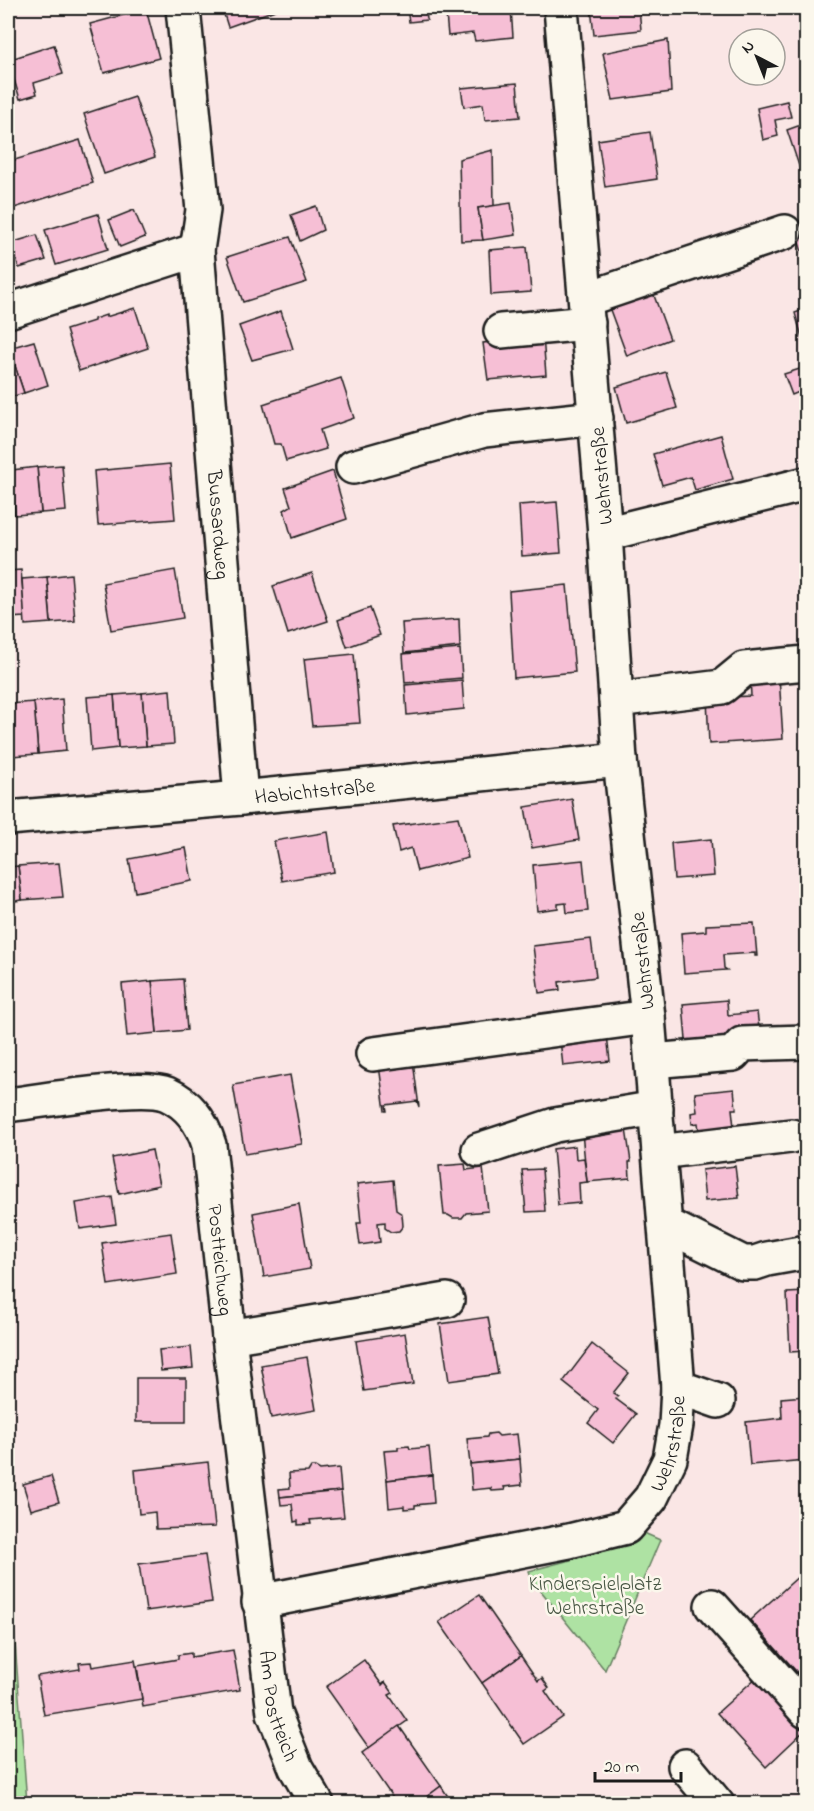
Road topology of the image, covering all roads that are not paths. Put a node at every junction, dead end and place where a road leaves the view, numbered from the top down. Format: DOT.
graph roads {
  1 [pos="183,8"];
  2 [pos="561,8"];
  3 [pos="784,232"];
  4 [pos="197,250"];
  5 [pos="8,311"];
  6 [pos="587,311"];
  7 [pos="501,332"];
  8 [pos="596,418"];
  9 [pos="353,467"];
  10 [pos="807,484"];
  11 [pos="605,534"];
  12 [pos="807,663"];
  13 [pos="616,700"];
  14 [pos="620,759"];
  15 [pos="241,798"];
  16 [pos="8,818"];
  17 [pos="648,1017"];
  18 [pos="807,1042"];
  19 [pos="373,1054"];
  20 [pos="652,1060"];
  21 [pos="8,1105"];
  22 [pos="656,1108"];
  23 [pos="790,1136"];
  24 [pos="479,1149"];
  25 [pos="659,1152"];
  26 [pos="665,1224"];
  27 [pos="807,1252"];
  28 [pos="447,1300"];
  29 [pos="229,1337"];
  30 [pos="678,1387"];
  31 [pos="718,1401"];
  32 [pos="260,1602"];
  33 [pos="712,1606"];
  34 [pos="804,1704"];
  35 [pos="685,1766"];
  36 [pos="317,1803"];
  37 [pos="717,1803"];
  1 -- 4 [label="street, Bussardweg"];
  2 -- 6 [label="street, Wehrstraße"];
  3 -- 6 [label="street"];
  4 -- 5 [label="street"];
  4 -- 15 [label="street, Bussardweg"];
  6 -- 7 [label="street"];
  6 -- 8 [label="street, Wehrstraße"];
  8 -- 9 [label="street"];
  8 -- 11 [label="street, Wehrstraße"];
  10 -- 11 [label="street"];
  11 -- 13 [label="street, Wehrstraße"];
  12 -- 13 [label="street"];
  13 -- 14 [label="street, Wehrstraße"];
  14 -- 15 [label="street, Habichtstraße"];
  14 -- 17 [label="street, Wehrstraße"];
  15 -- 16 [label="street, Habichtstraße"];
  17 -- 19 [label="street"];
  17 -- 20 [label="street, Wehrstraße"];
  18 -- 20 [label="street"];
  20 -- 22 [label="street, Wehrstraße"];
  21 -- 29 [label="street, Postteichweg"];
  22 -- 24 [label="street"];
  22 -- 25 [label="street, Wehrstraße"];
  23 -- 25 [label="street"];
  25 -- 26 [label="street, Wehrstraße"];
  26 -- 27 [label="street"];
  26 -- 30 [label="street, Wehrstraße"];
  28 -- 29 [label="street"];
  29 -- 32 [label="street, Postteichweg"];
  30 -- 31 [label="street"];
  30 -- 32 [label="street, Wehrstraße"];
  32 -- 36 [label="street, Am Postteich"];
  33 -- 34 [label="street"];
  35 -- 37 [label="street"];
}
